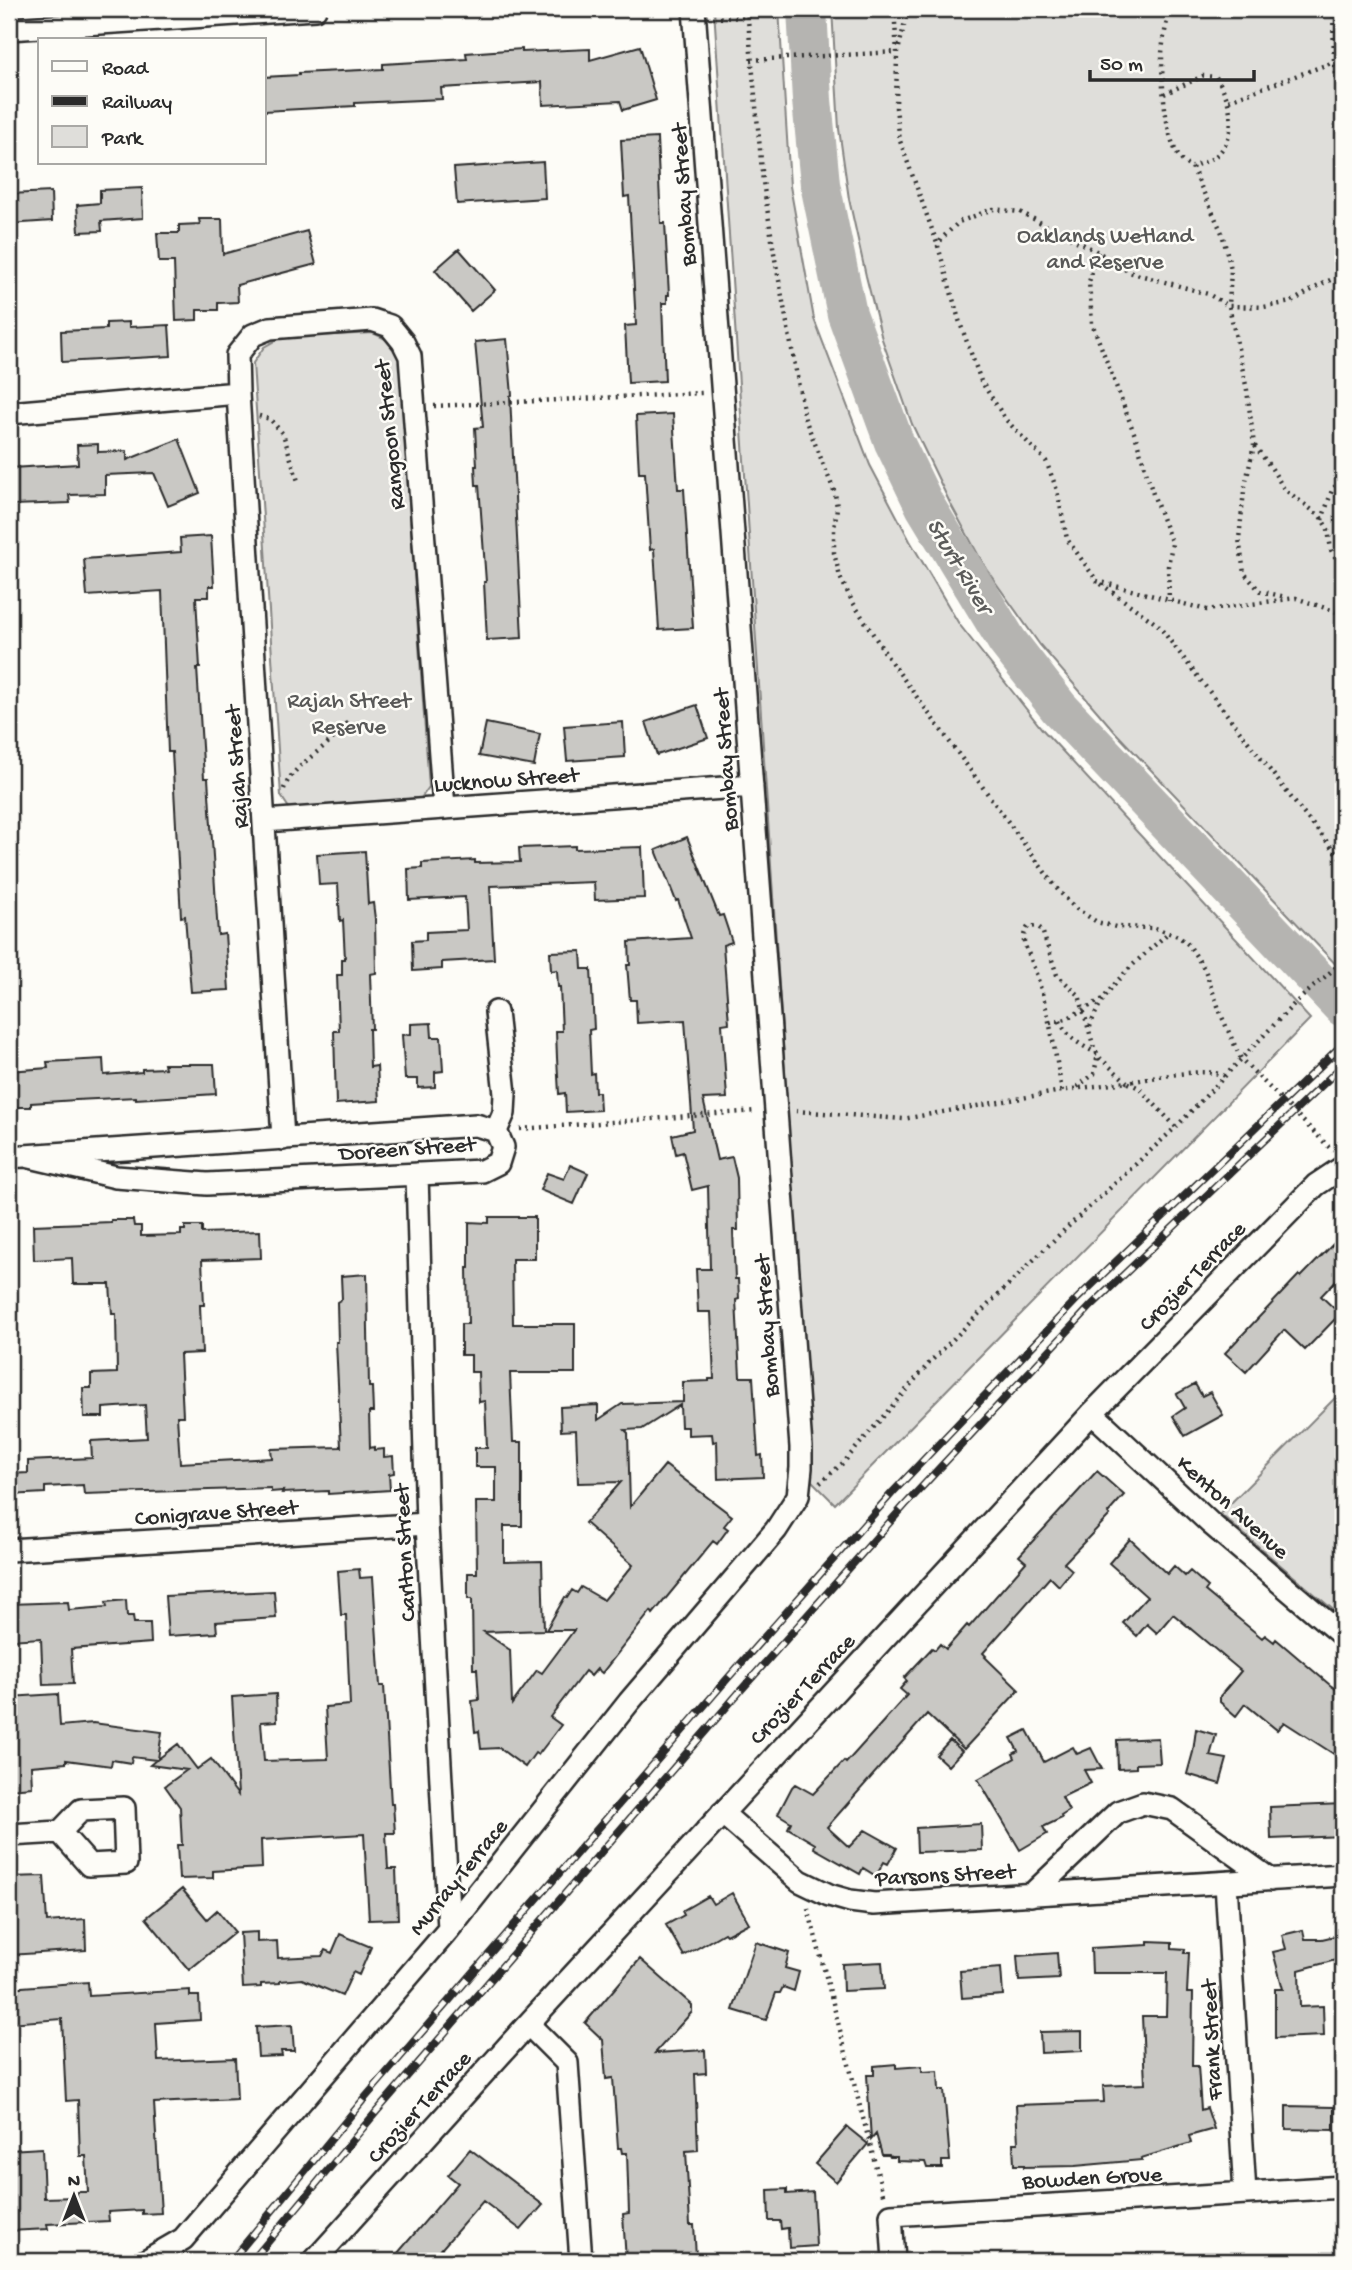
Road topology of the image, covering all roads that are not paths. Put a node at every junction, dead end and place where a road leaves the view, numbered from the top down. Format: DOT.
graph roads {
  1 [pos="315,9"];
  2 [pos="702,14"];
  3 [pos="9,29"];
  4 [pos="238,393"];
  5 [pos="9,413"];
  6 [pos="752,786"];
  7 [pos="444,808"];
  8 [pos="264,821"];
  9 [pos="496,1012"];
  10 [pos="496,1131"];
  11 [pos="283,1139"];
  12 [pos="17,1157"];
  13 [pos="1338,1159"];
  14 [pos="417,1174"];
  15 [pos="1092,1413"];
  16 [pos="793,1507"];
  17 [pos="427,1524"];
  18 [pos="9,1550"];
  19 [pos="1343,1636"];
  20 [pos="722,1813"];
  21 [pos="60,1832"];
  22 [pos="9,1835"];
  23 [pos="1343,1875"];
  24 [pos="1271,1880"];
  25 [pos="1226,1883"];
  26 [pos="1031,1895"];
  27 [pos="449,1929"];
  28 [pos="528,2024"];
  29 [pos="1343,2187"];
  30 [pos="1245,2193"];
  31 [pos="145,2261"];
  32 [pos="314,2261"];
  33 [pos="581,2261"];
  34 [pos="894,2261"];
  1 -- 3 [label="street"];
  2 -- 6 [label="street, Bombay Street"];
  4 -- 5 [label="street"];
  4 -- 7 [label="street, Rangoon Street"];
  4 -- 8 [label="street, Rajah Street"];
  6 -- 7 [label="street, Lucknow Street"];
  6 -- 16 [label="street, Bombay Street"];
  7 -- 8 [label="street, Lucknow Street"];
  8 -- 11 [label="street, Rajah Street"];
  9 -- 10 [label="street"];
  10 -- 11 [label="street, Doreen Street"];
  10 -- 14 [label="street, Doreen Street"];
  11 -- 12 [label="street, Doreen Street"];
  12 -- 14 [label="street, Doreen Street"];
  13 -- 15 [label="street, Crozier Terrace"];
  14 -- 17 [label="street, Carlton Street"];
  15 -- 19 [label="street, Kenton Avenue"];
  15 -- 20 [label="street, Crozier Terrace"];
  16 -- 27 [label="street, Murray Terrace"];
  17 -- 18 [label="street, Conigrave Street"];
  17 -- 27 [label="street, Carlton Street"];
  20 -- 26 [label="street, Parsons Street"];
  20 -- 28 [label="street, Crozier Terrace"];
  21 -- 22 [label="street"];
  23 -- 24 [label="street, Parsons Street"];
  24 -- 25 [label="street, Parsons Street"];
  24 -- 26 [label="street, Parsons Street"];
  25 -- 26 [label="street, Parsons Street"];
  25 -- 30 [label="street, Frank Street"];
  27 -- 31 [label="street, Murray Terrace"];
  28 -- 32 [label="street, Crozier Terrace"];
  28 -- 33 [label="street"];
  29 -- 30 [label="street, Bowden Grove"];
  30 -- 34 [label="street, Bowden Grove"];
}
